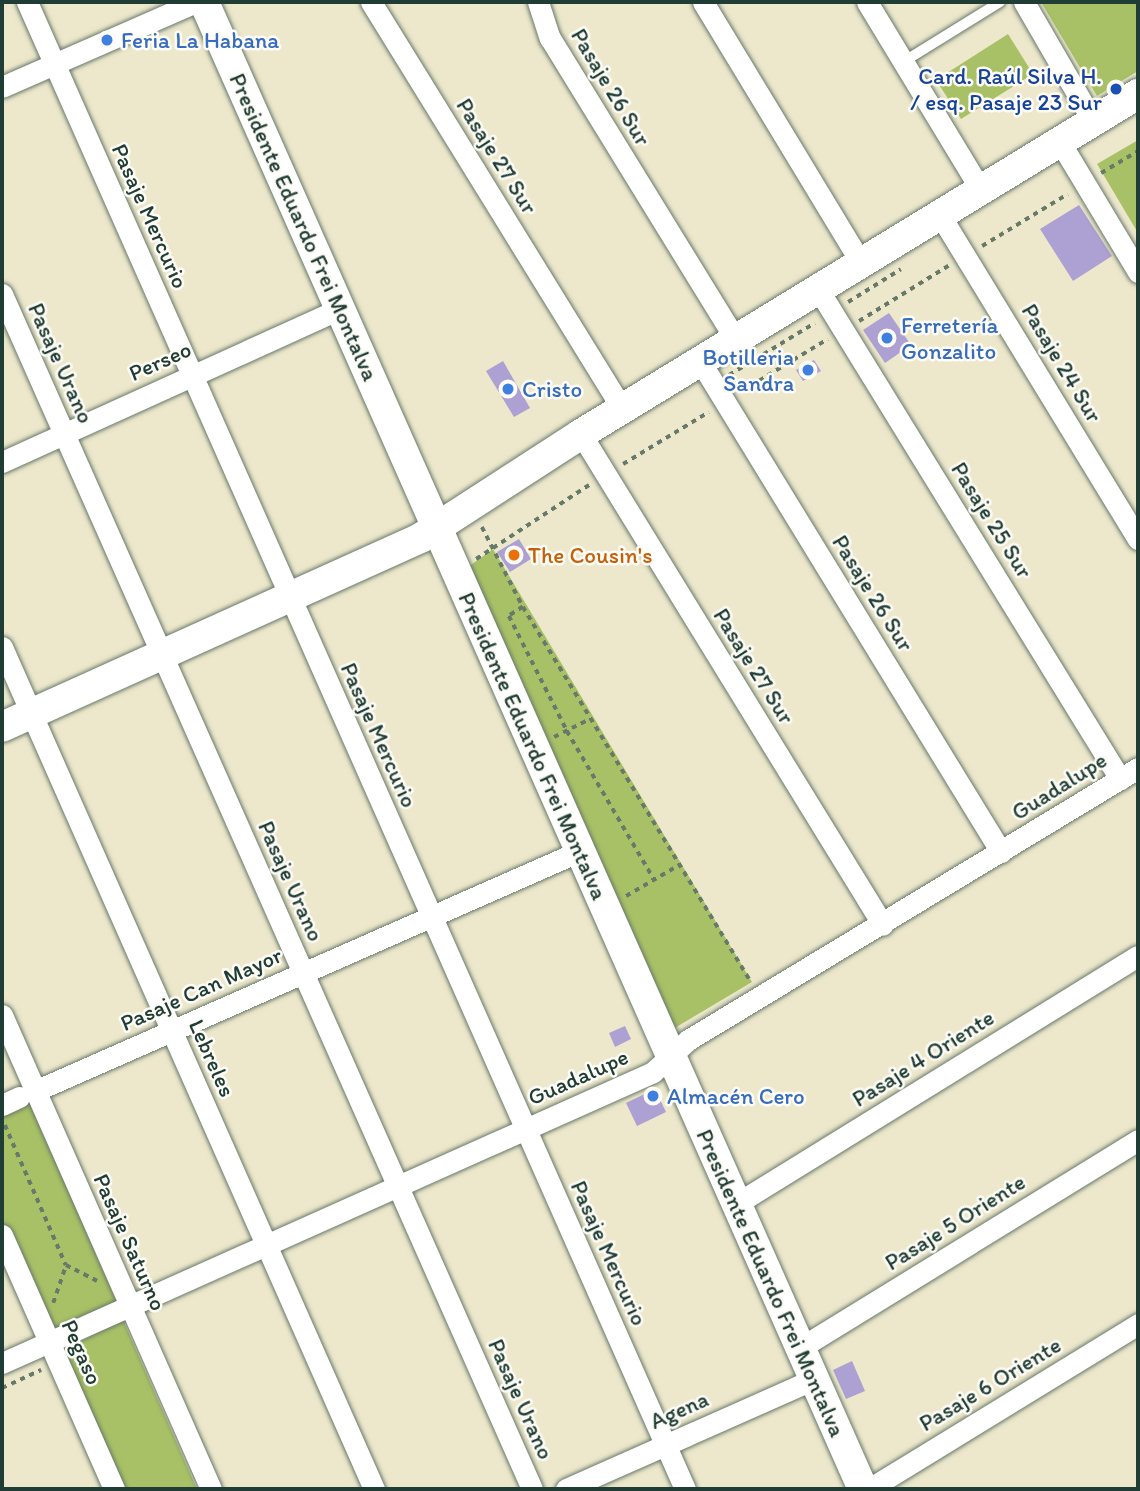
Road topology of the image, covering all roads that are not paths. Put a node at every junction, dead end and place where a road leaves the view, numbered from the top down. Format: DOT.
graph roads {
  1 [pos="27,2"];
  2 [pos="196,2"];
  3 [pos="204,2"];
  4 [pos="371,2"];
  5 [pos="538,2"];
  6 [pos="703,2"];
  7 [pos="867,2"];
  8 [pos="1000,2"];
  9 [pos="1024,2"];
  10 [pos="903,62"];
  11 [pos="54,64"];
  12 [pos="2,88"];
  13 [pos="1138,93"];
  14 [pos="1093,121"];
  15 [pos="1060,142"];
  16 [pos="981,190"];
  17 [pos="940,215"];
  18 [pos="861,263"];
  19 [pos="1138,272"];
  20 [pos="818,289"];
  21 [pos="2,294"];
  22 [pos="340,309"];
  23 [pos="736,340"];
  24 [pos="700,361"];
  25 [pos="192,376"];
  26 [pos="622,409"];
  27 [pos="64,434"];
  28 [pos="581,434"];
  29 [pos="2,462"];
  30 [pos="437,528"];
  31 [pos="1138,539"];
  32 [pos="290,598"];
  33 [pos="2,647"];
  34 [pos="163,655"];
  35 [pos="31,714"];
  36 [pos="2,727"];
  37 [pos="1138,768"];
  38 [pos="1120,779"];
  39 [pos="580,851"];
  40 [pos="1001,852"];
  41 [pos="431,917"];
  42 [pos="883,925"];
  43 [pos="1138,956"];
  44 [pos="303,973"];
  45 [pos="2,1015"];
  46 [pos="171,1031"];
  47 [pos="670,1057"];
  48 [pos="19,1097"];
  49 [pos="526,1129"];
  50 [pos="1138,1140"];
  51 [pos="398,1186"];
  52 [pos="736,1204"];
  53 [pos="2,1235"];
  54 [pos="266,1245"];
  55 [pos="130,1306"];
  56 [pos="1138,1324"];
  57 [pos="46,1336"];
  58 [pos="800,1349"];
  59 [pos="2,1363"];
  60 [pos="814,1379"];
  61 [pos="665,1445"];
  62 [pos="114,1489"];
  63 [pos="211,1489"];
  64 [pos="374,1489"];
  65 [pos="532,1489"];
  66 [pos="566,1489"];
  67 [pos="685,1489"];
  68 [pos="863,1489"];
  69 [pos="869,1489"];
  1 -- 11 [label="street, Pasaje Mercurio"];
  2 -- 11 [label="street"];
  3 -- 22 [label="street, Presidente Eduardo Frei Montalva"];
  4 -- 26 [label="street, Pasaje 27 Sur"];
  5 -- 23 [label="street, Pasaje 26 Sur"];
  6 -- 18 [label="street"];
  7 -- 10 [label="street"];
  8 -- 10 [label="lane"];
  9 -- 14 [label="street"];
  10 -- 16 [label="street"];
  11 -- 12 [label="street"];
  11 -- 25 [label="street, Pasaje Mercurio"];
  13 -- 14 [label="street"];
  14 -- 15 [label="street"];
  15 -- 16 [label="street"];
  15 -- 19 [label="street"];
  16 -- 17 [label="street"];
  17 -- 18 [label="street"];
  17 -- 31 [label="street, Pasaje 24 Sur"];
  18 -- 20 [label="street"];
  20 -- 23 [label="street"];
  20 -- 38 [label="street, Pasaje 25 Sur"];
  21 -- 27 [label="street, Pasaje Urano"];
  22 -- 25 [label="street, Perseo"];
  22 -- 30 [label="street, Presidente Eduardo Frei Montalva"];
  23 -- 24 [label="street"];
  24 -- 26 [label="street"];
  24 -- 40 [label="street, Pasaje 26 Sur"];
  25 -- 27 [label="street, Perseo"];
  25 -- 32 [label="street, Pasaje Mercurio"];
  26 -- 28 [label="street"];
  27 -- 29 [label="street, Perseo"];
  27 -- 34 [label="street, Pasaje Urano"];
  28 -- 30 [label="street"];
  28 -- 42 [label="street, Pasaje 27 Sur"];
  30 -- 32 [label="street"];
  30 -- 39 [label="street, Presidente Eduardo Frei Montalva"];
  32 -- 34 [label="street"];
  32 -- 41 [label="street, Pasaje Mercurio"];
  33 -- 35 [label="street, Lebreles"];
  34 -- 35 [label="street"];
  34 -- 44 [label="street, Pasaje Urano"];
  35 -- 36 [label="street"];
  35 -- 46 [label="street, Lebreles"];
  37 -- 38 [label="street, Guadalupe"];
  38 -- 40 [label="street, Guadalupe"];
  39 -- 41 [label="street, Pasaje Can Mayor"];
  39 -- 47 [label="street, Presidente Eduardo Frei Montalva"];
  40 -- 42 [label="street, Guadalupe"];
  41 -- 44 [label="street, Pasaje Can Mayor"];
  41 -- 49 [label="street, Pasaje Mercurio"];
  42 -- 47 [label="street, Guadalupe"];
  43 -- 52 [label="street, Pasaje 4 Oriente"];
  44 -- 46 [label="street, Pasaje Can Mayor"];
  44 -- 51 [label="street, Pasaje Urano"];
  45 -- 48 [label="street, Pasaje Saturno"];
  46 -- 48 [label="street, Pasaje Can Mayor"];
  46 -- 54 [label="street, Lebreles"];
  47 -- 49 [label="street, Guadalupe"];
  47 -- 52 [label="street, Presidente Eduardo Frei Montalva"];
  48 -- 55 [label="street, Pasaje Saturno"];
  49 -- 51 [label="street, Guadalupe"];
  49 -- 61 [label="street, Pasaje Mercurio"];
  50 -- 58 [label="street, Pasaje 5 Oriente"];
  51 -- 54 [label="street, Guadalupe"];
  51 -- 65 [label="street, Pasaje Urano"];
  52 -- 58 [label="street, Presidente Eduardo Frei Montalva"];
  53 -- 57 [label="street, Pegaso"];
  54 -- 55 [label="street, Guadalupe"];
  54 -- 64 [label="street, Lebreles"];
  55 -- 57 [label="street, Guadalupe"];
  55 -- 63 [label="street, Pasaje Saturno"];
  56 -- 69 [label="street, Pasaje 6 Oriente"];
  57 -- 59 [label="street, Guadalupe"];
  57 -- 62 [label="street, Pegaso"];
  58 -- 60 [label="street, Presidente Eduardo Frei Montalva"];
  60 -- 61 [label="street, Agena"];
  60 -- 68 [label="street, Presidente Eduardo Frei Montalva"];
  61 -- 66 [label="street, Agena"];
  61 -- 67 [label="street, Pasaje Mercurio"];
}
